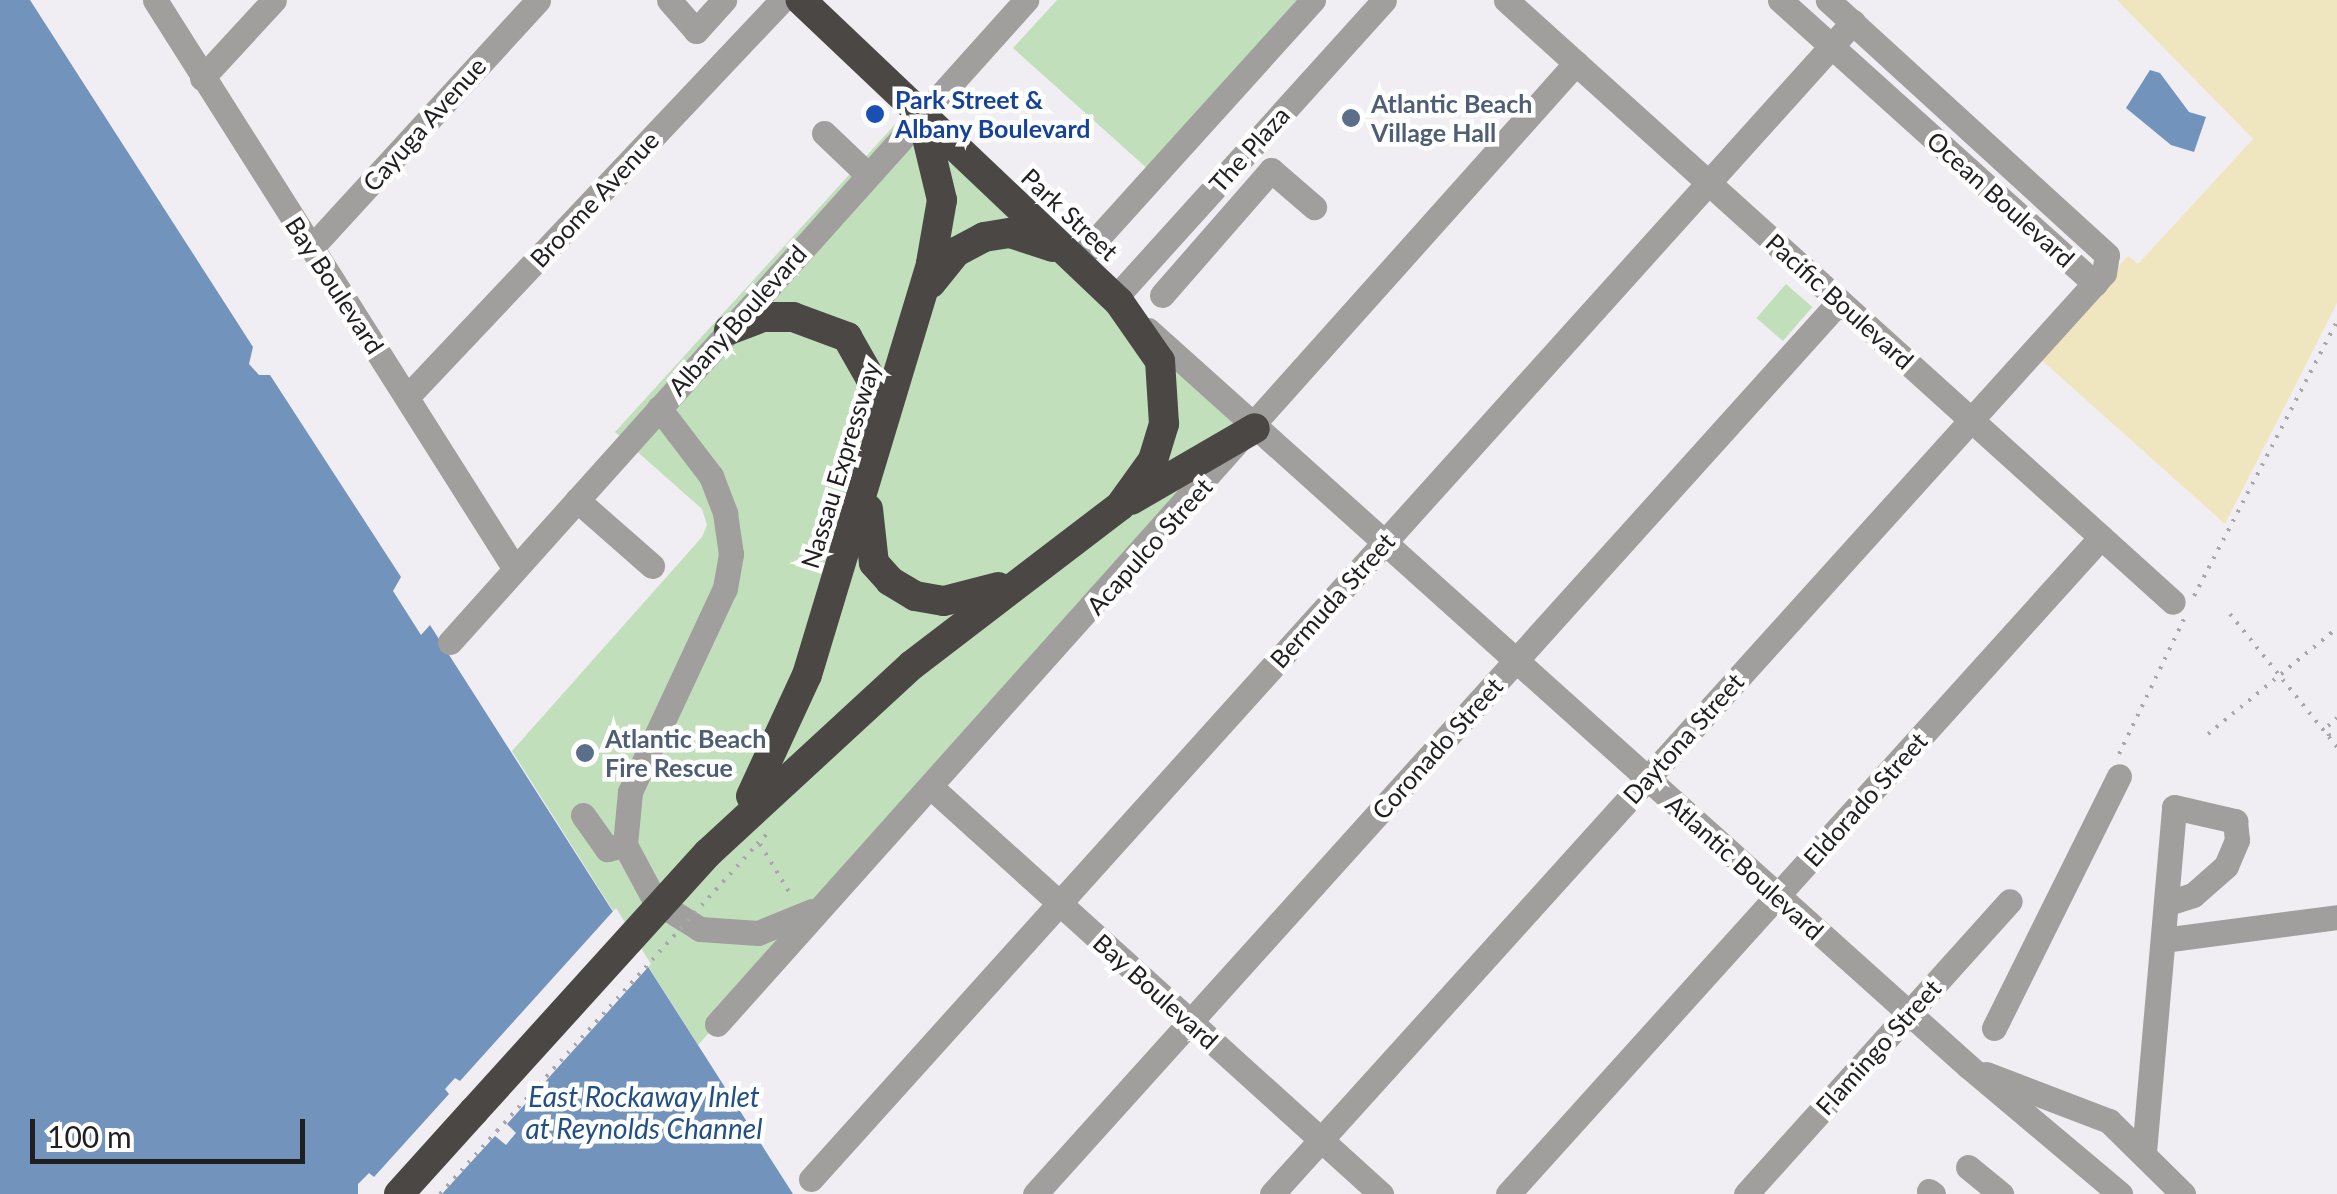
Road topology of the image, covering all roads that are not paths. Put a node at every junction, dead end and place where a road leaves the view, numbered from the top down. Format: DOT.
graph roads {
  1 [pos="156,0"];
  2 [pos="274,0"];
  3 [pos="538,0"];
  4 [pos="669,0"];
  5 [pos="724,0"];
  6 [pos="782,0"];
  7 [pos="801,0"];
  8 [pos="1026,0"];
  9 [pos="1313,0"];
  10 [pos="1384,0"];
  11 [pos="1506,0"];
  12 [pos="1780,0"];
  13 [pos="1828,0"];
  14 [pos="1853,22"];
  15 [pos="1832,46"];
  16 [pos="1576,63"];
  17 [pos="202,78"];
  18 [pos="921,114"];
  19 [pos="824,133"];
  20 [pos="868,174"];
  21 [pos="1709,183"];
  22 [pos="1210,193"];
  23 [pos="1314,207"];
  24 [pos="1233,213"];
  25 [pos="311,248"];
  26 [pos="1157,251"];
  27 [pos="1077,262"];
  28 [pos="1182,272"];
  29 [pos="2095,284"];
  30 [pos="1162,294"];
  31 [pos="1117,300"];
  32 [pos="1840,301"];
  33 [pos="915,318"];
  34 [pos="728,330"];
  35 [pos="407,397"];
  36 [pos="659,408"];
  37 [pos="1970,419"];
  38 [pos="1255,428"];
  39 [pos="877,444"];
  40 [pos="868,487"];
  41 [pos="577,500"];
  42 [pos="1120,506"];
  43 [pos="2101,538"];
  44 [pos="1384,543"];
  45 [pos="652,566"];
  46 [pos="515,569"];
  47 [pos="1019,578"];
  48 [pos="2173,602"];
  49 [pos="450,642"];
  50 [pos="1515,661"];
  51 [pos="2118,766"];
  52 [pos="1647,779"];
  53 [pos="931,787"];
  54 [pos="583,815"];
  55 [pos="751,836"];
  56 [pos="625,845"];
  57 [pos="1777,896"];
  58 [pos="2010,901"];
  59 [pos="1060,903"];
  60 [pos="2166,904"];
  61 [pos="816,909"];
  62 [pos="2337,917"];
  63 [pos="2163,940"];
  64 [pos="1909,1014"];
  65 [pos="1190,1022"];
  66 [pos="717,1024"];
  67 [pos="1994,1028"];
  68 [pos="1968,1066"];
  69 [pos="1320,1140"];
  70 [pos="2144,1152"];
  71 [pos="1968,1166"];
  72 [pos="811,1179"];
  73 [pos="400,1194"];
  74 [pos="1035,1194"];
  75 [pos="1272,1194"];
  76 [pos="1381,1194"];
  77 [pos="1508,1194"];
  78 [pos="1746,1194"];
  79 [pos="2001,1194"];
  80 [pos="2120,1194"];
  81 [pos="2184,1194"];
  1 -- 17 [label="street, Bay Boulevard"];
  2 -- 17 [label="street"];
  3 -- 25 [label="street, Cayuga Avenue"];
  4 -- 5 [label="street"];
  6 -- 35 [label="street, Broome Avenue"];
  7 -- 18 [label="highway, Park Street"];
  8 -- 18 [label="street, Albany Boulevard"];
  9 -- 27 [label="street, The Plaza"];
  10 -- 22 [label="street, The Plaza"];
  11 -- 16 [label="street, Pacific Boulevard"];
  12 -- 15 [label="street, Ocean Boulevard"];
  13 -- 14 [label="street, Ocean Boulevard"];
  14 -- 15 [label="street, Bermuda Street"];
  14 -- 29 [label="street, Ocean Boulevard"];
  15 -- 21 [label="street, Bermuda Street"];
  15 -- 29 [label="street, Ocean Boulevard"];
  16 -- 21 [label="street, Pacific Boulevard"];
  16 -- 38 [label="street, Acapulco Street"];
  17 -- 25 [label="street, Bay Boulevard"];
  18 -- 20 [label="street, Albany Boulevard"];
  18 -- 27 [label="highway, Park Street"];
  18 -- 33 [label="highway, Nassau Expressway"];
  19 -- 20 [label="street"];
  20 -- 34 [label="street, Albany Boulevard"];
  21 -- 32 [label="street, Pacific Boulevard"];
  21 -- 44 [label="street, Bermuda Street"];
  22 -- 24 [label="street"];
  22 -- 26 [label="street, The Plaza"];
  23 -- 24 [label="street"];
  24 -- 28 [label="street"];
  25 -- 35 [label="street, Bay Boulevard"];
  26 -- 28 [label="street"];
  26 -- 31 [label="street, The Plaza"];
  27 -- 31 [label="highway, Park Street"];
  27 -- 33 [label="highway"];
  28 -- 30 [label="street"];
  29 -- 37 [label="street, Daytona Street"];
  31 -- 38 [label="street, Park Street"];
  31 -- 42 [label="highway, Nassau Expressway"];
  32 -- 37 [label="street, Pacific Boulevard"];
  32 -- 50 [label="street, Coronado Street"];
  33 -- 39 [label="highway, Nassau Expressway"];
  34 -- 36 [label="street, Albany Boulevard"];
  34 -- 39 [label="highway"];
  35 -- 46 [label="street, Bay Boulevard"];
  36 -- 41 [label="street, Albany Boulevard"];
  36 -- 56 [label="street"];
  37 -- 43 [label="street, Pacific Boulevard"];
  37 -- 52 [label="street, Daytona Street"];
  38 -- 42 [label="highway"];
  38 -- 44 [label="street, Atlantic Boulevard"];
  38 -- 53 [label="street, Acapulco Street"];
  39 -- 40 [label="highway, Nassau Expressway"];
  40 -- 47 [label="highway"];
  40 -- 55 [label="highway, Nassau Expressway"];
  41 -- 45 [label="street"];
  41 -- 46 [label="street, Albany Boulevard"];
  42 -- 47 [label="highway, Nassau Expressway"];
  43 -- 48 [label="street, Pacific Boulevard"];
  43 -- 57 [label="street, Eldorado Street"];
  44 -- 50 [label="street, Atlantic Boulevard"];
  44 -- 59 [label="street, Bermuda Street"];
  46 -- 49 [label="street, Albany Boulevard"];
  47 -- 55 [label="highway, Nassau Expressway"];
  50 -- 52 [label="street, Atlantic Boulevard"];
  50 -- 65 [label="street, Coronado Street"];
  51 -- 67 [label="street"];
  52 -- 57 [label="street, Atlantic Boulevard"];
  52 -- 69 [label="street, Daytona Street"];
  53 -- 59 [label="street, Bay Boulevard"];
  53 -- 61 [label="street, Acapulco Street"];
  54 -- 56 [label="street"];
  55 -- 73 [label="highway, Nassau Expressway, bridge"];
  56 -- 61 [label="street"];
  57 -- 64 [label="street, Atlantic Boulevard"];
  57 -- 77 [label="street, Eldorado Street"];
  58 -- 64 [label="street, Flamingo Street"];
  59 -- 65 [label="street, Bay Boulevard"];
  59 -- 72 [label="street, Bermuda Street"];
  60 -- 63 [label="street"];
  61 -- 66 [label="street, Acapulco Street"];
  62 -- 63 [label="street"];
  63 -- 70 [label="street"];
  64 -- 68 [label="street, Atlantic Boulevard"];
  64 -- 78 [label="street, Flamingo Street"];
  65 -- 69 [label="street, Bay Boulevard"];
  65 -- 74 [label="street, Coronado Street"];
  68 -- 70 [label="street, Atlantic Boulevard"];
  68 -- 80 [label="street, Atlantic Boulevard"];
  69 -- 75 [label="street, Daytona Street"];
  69 -- 76 [label="street, Bay Boulevard"];
  70 -- 81 [label="street, Atlantic Boulevard"];
  71 -- 79 [label="street"];
}
